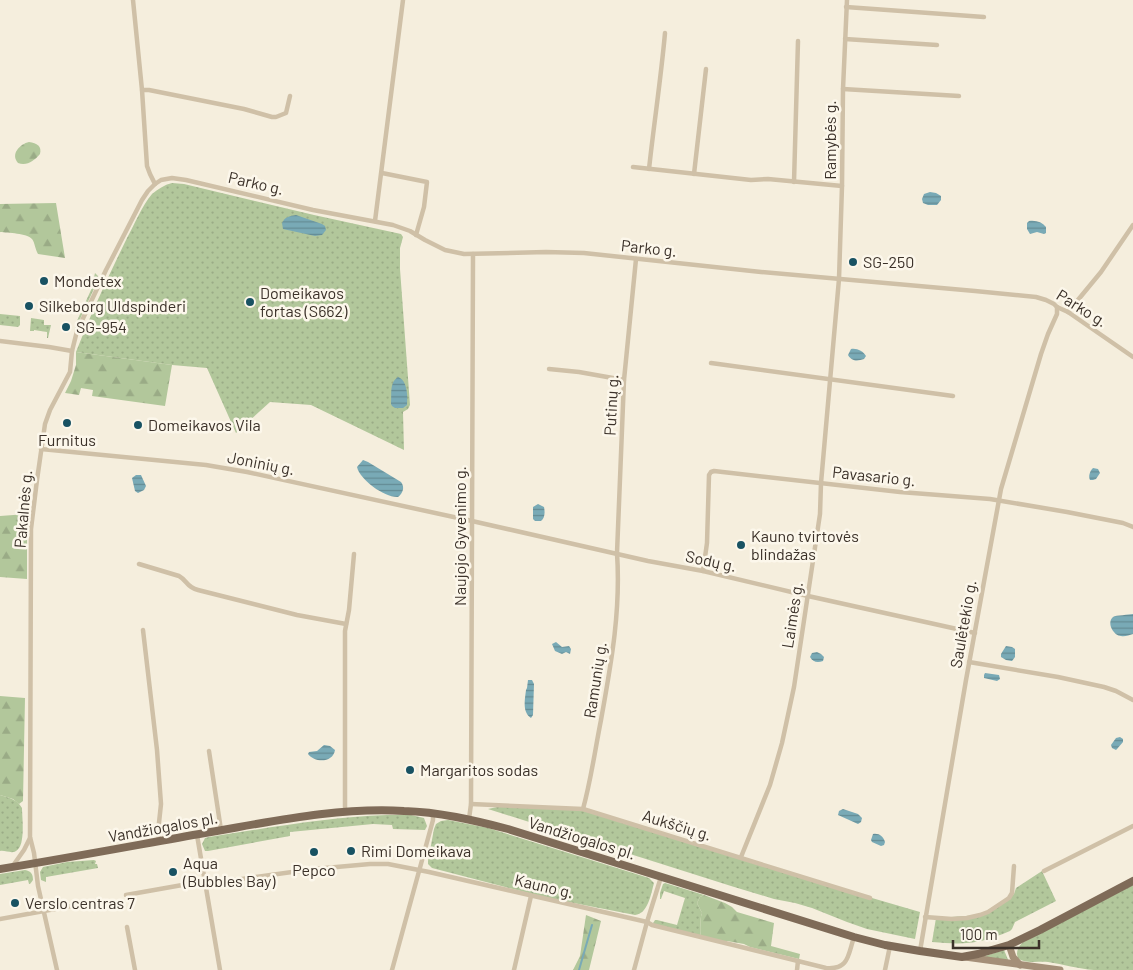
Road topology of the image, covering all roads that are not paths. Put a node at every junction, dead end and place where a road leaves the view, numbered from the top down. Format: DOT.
graph roads {
  1 [pos="133,0"];
  2 [pos="403,0"];
  3 [pos="847,0"];
  4 [pos="846,7"];
  5 [pos="984,17"];
  6 [pos="664,33"];
  7 [pos="845,39"];
  8 [pos="798,41"];
  9 [pos="937,45"];
  10 [pos="706,69"];
  11 [pos="843,89"];
  12 [pos="142,90"];
  13 [pos="290,96"];
  14 [pos="959,96"];
  15 [pos="633,167"];
  16 [pos="649,169"];
  17 [pos="382,173"];
  18 [pos="694,174"];
  19 [pos="794,182"];
  20 [pos="155,184"];
  21 [pos="842,186"];
  22 [pos="375,221"];
  23 [pos="1133,225"];
  24 [pos="416,235"];
  25 [pos="473,254"];
  26 [pos="636,259"];
  27 [pos="839,279"];
  28 [pos="1057,307"];
  29 [pos="1068,312"];
  30 [pos="0,342"];
  31 [pos="72,351"];
  32 [pos="1133,357"];
  33 [pos="711,363"];
  34 [pos="550,369"];
  35 [pos="831,379"];
  36 [pos="624,380"];
  37 [pos="953,396"];
  38 [pos="41,449"];
  39 [pos="821,483"];
  40 [pos="998,501"];
  41 [pos="472,521"];
  42 [pos="1133,527"];
  43 [pos="354,554"];
  44 [pos="617,554"];
  45 [pos="139,564"];
  46 [pos="703,571"];
  47 [pos="808,596"];
  48 [pos="346,624"];
  49 [pos="143,630"];
  50 [pos="974,632"];
  51 [pos="969,662"];
  52 [pos="1133,700"];
  53 [pos="209,751"];
  54 [pos="471,804"];
  55 [pos="583,810"];
  56 [pos="345,812"];
  57 [pos="434,813"];
  58 [pos="469,819"];
  59 [pos="1133,826"];
  60 [pos="221,830"];
  61 [pos="196,835"];
  62 [pos="30,836"];
  63 [pos="159,841"];
  64 [pos="741,857"];
  65 [pos="35,863"];
  66 [pos="1014,866"];
  67 [pos="11,867"];
  68 [pos="0,869"];
  69 [pos="419,870"];
  70 [pos="1044,871"];
  71 [pos="661,877"];
  72 [pos="1133,881"];
  73 [pos="205,882"];
  74 [pos="126,895"];
  75 [pos="531,896"];
  76 [pos="870,898"];
  77 [pos="88,903"];
  78 [pos="44,910"];
  79 [pos="925,917"];
  80 [pos="0,919"];
  81 [pos="647,922"];
  82 [pos="127,927"];
  83 [pos="854,937"];
  84 [pos="1008,945"];
  85 [pos="890,946"];
  86 [pos="920,951"];
  87 [pos="962,957"];
  88 [pos="798,961"];
  89 [pos="1021,965"];
  90 [pos="1041,969"];
  91 [pos="57,970"];
  92 [pos="135,970"];
  93 [pos="220,970"];
  94 [pos="392,970"];
  95 [pos="514,970"];
  96 [pos="634,970"];
  97 [pos="797,970"];
  98 [pos="886,970"];
  99 [pos="1060,970"];
  1 -- 12 [label="street"];
  2 -- 17 [label="street"];
  3 -- 4 [label="street, Ramybės g."];
  4 -- 5 [label="street"];
  4 -- 7 [label="street, Ramybės g."];
  6 -- 16 [label="street"];
  7 -- 9 [label="street"];
  7 -- 11 [label="street, Ramybės g."];
  8 -- 19 [label="street"];
  10 -- 18 [label="street"];
  11 -- 14 [label="street"];
  11 -- 21 [label="street, Ramybės g."];
  12 -- 13 [label="street"];
  12 -- 20 [label="street"];
  15 -- 16 [label="street"];
  16 -- 18 [label="street"];
  17 -- 22 [label="street"];
  17 -- 24 [label="street"];
  18 -- 19 [label="street"];
  19 -- 21 [label="street"];
  20 -- 22 [label="street, Parko g."];
  20 -- 31 [label="street, Pakalnės g."];
  21 -- 27 [label="street, Ramybės g."];
  22 -- 24 [label="street, Parko g."];
  23 -- 29 [label="street"];
  24 -- 25 [label="street, Parko g."];
  25 -- 26 [label="street, Parko g."];
  25 -- 41 [label="street, Naujojo Gyvenimo g."];
  26 -- 27 [label="street, Parko g."];
  26 -- 36 [label="street, Putinų g."];
  27 -- 28 [label="street, Parko g."];
  27 -- 35 [label="street, Laimės g."];
  28 -- 29 [label="street, Parko g."];
  28 -- 40 [label="street, Saulėtekio g."];
  29 -- 32 [label="street, Parko g."];
  30 -- 31 [label="street"];
  31 -- 38 [label="street, Pakalnės g."];
  33 -- 35 [label="street"];
  34 -- 36 [label="street"];
  35 -- 37 [label="street"];
  35 -- 39 [label="street, Laimės g."];
  36 -- 44 [label="street, Putinų g."];
  38 -- 41 [label="street, Joninių g."];
  38 -- 62 [label="street, Pakalnės g."];
  39 -- 40 [label="street, Pavasario g."];
  39 -- 46 [label="street, Pavasario g."];
  39 -- 47 [label="street, Laimės g."];
  40 -- 42 [label="street, Pavasario g."];
  40 -- 50 [label="street, Saulėtekio g."];
  41 -- 44 [label="street, Sodų g."];
  41 -- 54 [label="street, Naujojo Gyvenimo g."];
  43 -- 48 [label="street"];
  44 -- 46 [label="street, Sodų g."];
  44 -- 55 [label="street, Ramunių g."];
  45 -- 48 [label="street"];
  46 -- 47 [label="street, Sodų g."];
  47 -- 50 [label="street, Sodų g."];
  47 -- 64 [label="street, Laimės g."];
  48 -- 56 [label="street"];
  49 -- 63 [label="street"];
  50 -- 51 [label="street, Saulėtekio g."];
  51 -- 52 [label="street"];
  51 -- 79 [label="street, Saulėtekio g."];
  53 -- 60 [label="street"];
  54 -- 55 [label="street, Aukščių g."];
  54 -- 58 [label="street, Naujojo Gyvenimo g."];
  55 -- 64 [label="street, Aukščių g."];
  56 -- 57 [label="main road, Vandžiogalos pl."];
  56 -- 60 [label="main road, Vandžiogalos pl."];
  57 -- 58 [label="main road, Vandžiogalos pl."];
  57 -- 69 [label="street"];
  58 -- 71 [label="main road, Vandžiogalos pl."];
  59 -- 70 [label="street"];
  60 -- 61 [label="main road, Vandžiogalos pl."];
  61 -- 63 [label="main road, Vandžiogalos pl."];
  61 -- 73 [label="street"];
  62 -- 65 [label="street, Pakalnės g."];
  62 -- 67 [label="street"];
  63 -- 65 [label="main road, Vandžiogalos pl."];
  64 -- 76 [label="street, Aukščių g."];
  65 -- 67 [label="main road, Vandžiogalos pl."];
  65 -- 78 [label="street, Pakalnės g."];
  66 -- 79 [label="street"];
  67 -- 68 [label="main road, Vandžiogalos pl."];
  69 -- 73 [label="street, Kauno g."];
  69 -- 75 [label="street, Kauno g."];
  69 -- 94 [label="street"];
  71 -- 81 [label="street"];
  71 -- 83 [label="main road, Vandžiogalos pl."];
  72 -- 84 [label="main road, Vandžiogalos pl."];
  73 -- 74 [label="street, Kauno g."];
  73 -- 93 [label="street"];
  75 -- 81 [label="street, Kauno g."];
  75 -- 95 [label="street"];
  77 -- 78 [label="street"];
  78 -- 80 [label="street"];
  78 -- 91 [label="street, Pakalnės g."];
  79 -- 86 [label="street, Saulėtekio g."];
  81 -- 88 [label="street, Kauno g."];
  81 -- 96 [label="street"];
  82 -- 92 [label="street"];
  83 -- 85 [label="main road, Vandžiogalos pl."];
  83 -- 88 [label="street, Kauno g."];
  84 -- 87 [label="main road, Vandžiogalos pl."];
  84 -- 89 [label="main road"];
  85 -- 86 [label="main road, Vandžiogalos pl."];
  85 -- 98 [label="street"];
  86 -- 87 [label="main road, Vandžiogalos pl."];
  87 -- 89 [label="main road"];
  88 -- 97 [label="street"];
  89 -- 90 [label="main road"];
  90 -- 99 [label="main road"];
}
